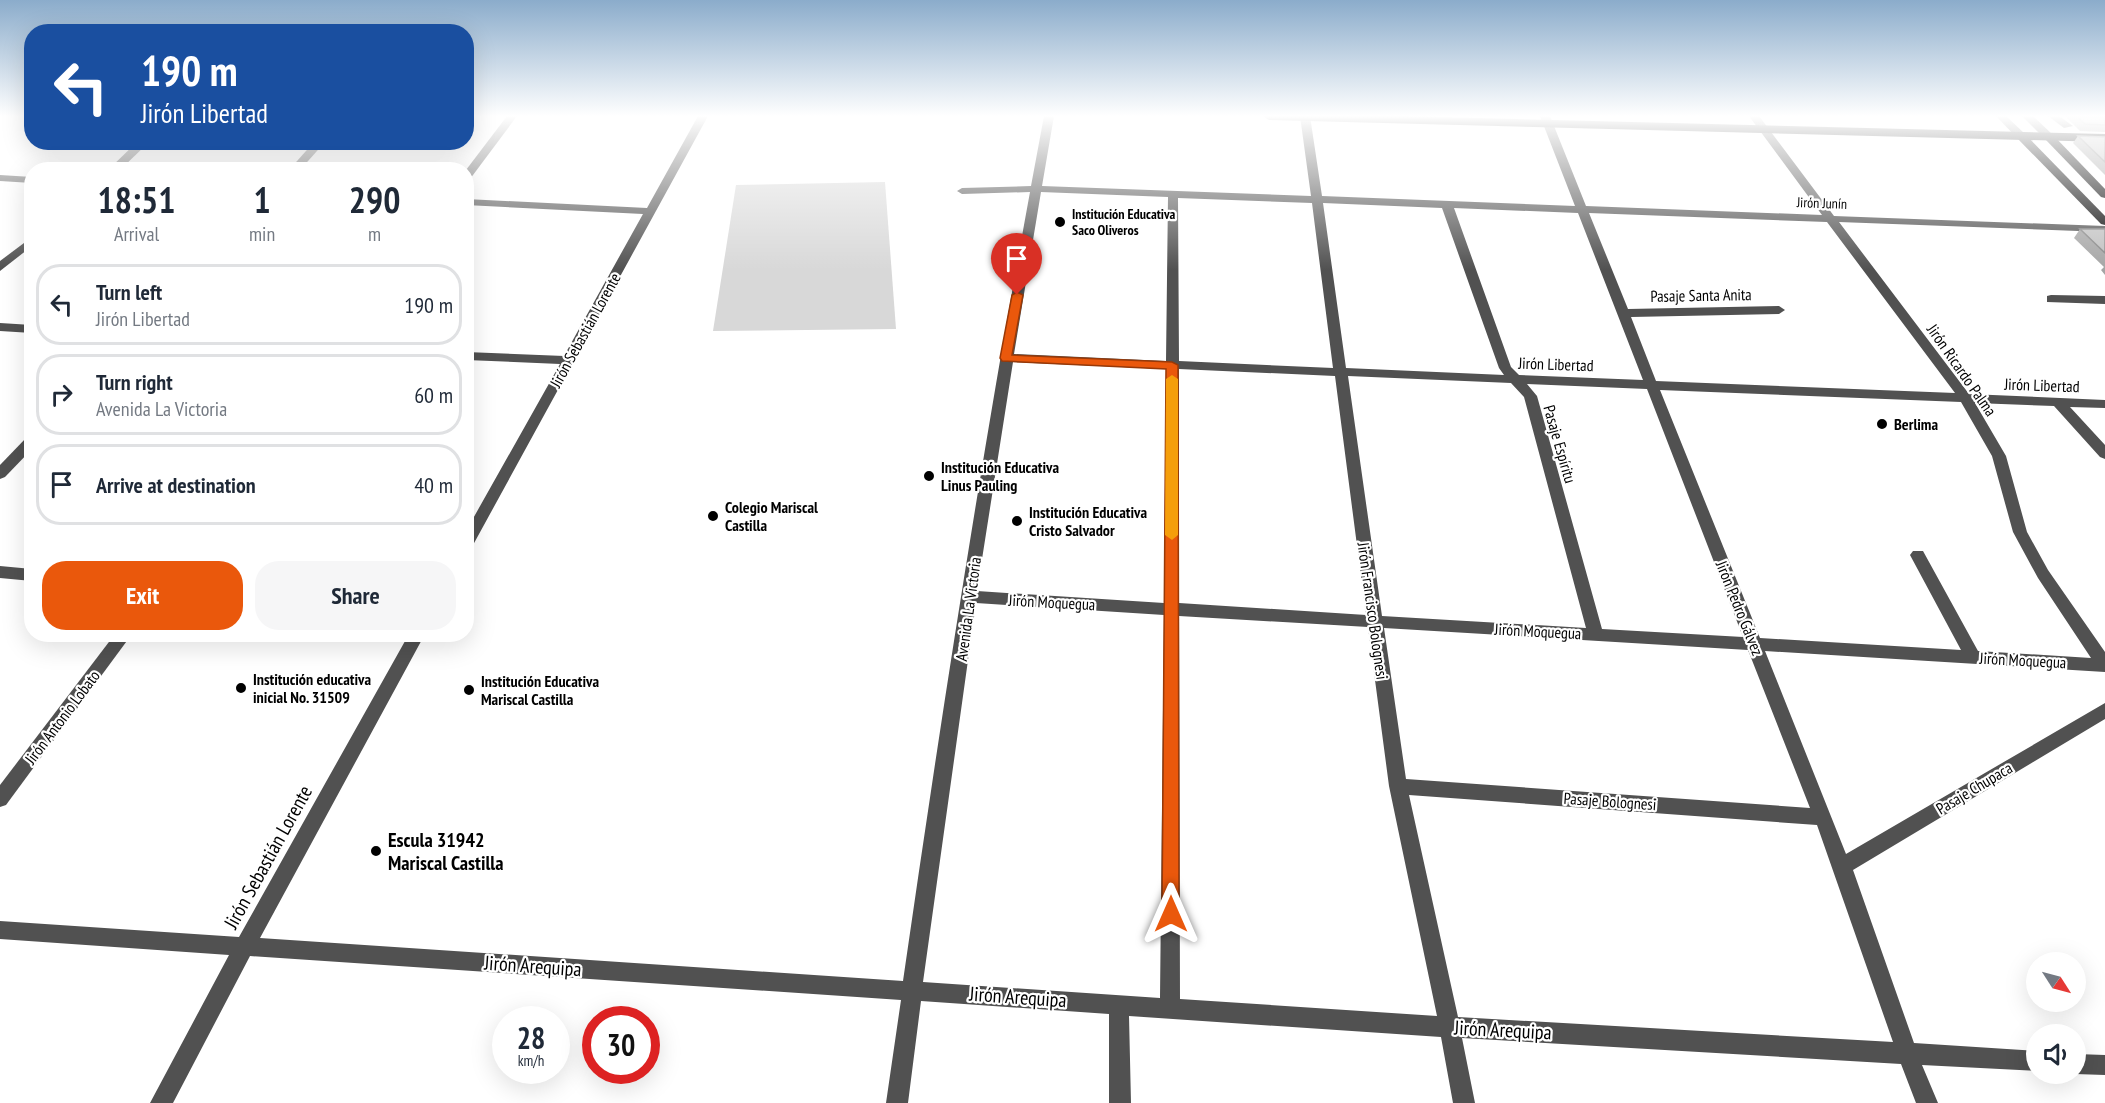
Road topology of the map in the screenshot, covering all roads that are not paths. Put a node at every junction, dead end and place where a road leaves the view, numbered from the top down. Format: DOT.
graph roads {
  1 [pos="674,167"];
  2 [pos="1040,167"];
  3 [pos="1312,167"];
  4 [pos="1565,167"];
  5 [pos="1792,167"];
  6 [pos="2052,167"];
  7 [pos="2078,167"];
  8 [pos="0,178"];
  9 [pos="24,180"];
  10 [pos="1036,189"];
  11 [pos="962,191"];
  12 [pos="1173,194"];
  13 [pos="2105,195"];
  14 [pos="1316,200"];
  15 [pos="474,202"];
  16 [pos="1447,205"];
  17 [pos="1582,210"];
  18 [pos="650,211"];
  19 [pos="1830,219"];
  20 [pos="2105,222"];
  21 [pos="2105,229"];
  22 [pos="24,247"];
  23 [pos="0,267"];
  24 [pos="2051,299"];
  25 [pos="2105,300"];
  26 [pos="1779,310"];
  27 [pos="1623,313"];
  28 [pos="0,327"];
  29 [pos="24,328"];
  30 [pos="474,356"];
  31 [pos="1006,358"];
  32 [pos="568,360"];
  33 [pos="1172,365"];
  34 [pos="1340,372"];
  35 [pos="1516,379"];
  36 [pos="1652,385"];
  37 [pos="1965,398"];
  38 [pos="2058,402"];
  39 [pos="2105,404"];
  40 [pos="24,448"];
  41 [pos="2105,454"];
  42 [pos="0,474"];
  43 [pos="474,530"];
  44 [pos="1918,555"];
  45 [pos="0,572"];
  46 [pos="24,574"];
  47 [pos="970,597"];
  48 [pos="1171,609"];
  49 [pos="1375,622"];
  50 [pos="1596,635"];
  51 [pos="118,642"];
  52 [pos="413,642"];
  53 [pos="1755,644"];
  54 [pos="1973,657"];
  55 [pos="2105,665"];
  56 [pos="2105,710"];
  57 [pos="1398,786"];
  58 [pos="0,799"];
  59 [pos="1823,817"];
  60 [pos="1842,866"];
  61 [pos="0,930"];
  62 [pos="244,947"];
  63 [pos="912,990"];
  64 [pos="1119,1004"];
  65 [pos="1170,1007"];
  66 [pos="1450,1027"];
  67 [pos="1907,1053"];
  68 [pos="2026,1060"];
  69 [pos="2086,1064"];
  70 [pos="2105,1065"];
  71 [pos="161,1103"];
  72 [pos="897,1103"];
  73 [pos="1120,1103"];
  74 [pos="1464,1103"];
  75 [pos="1927,1103"];
  1 -- 18 [label="street, Jirón Sebastián Lorente"];
  2 -- 10 [label="street, Avenida La Victoria"];
  3 -- 14 [label="street, Jirón Francisco Bolognesi"];
  4 -- 17 [label="street, Jirón Pedro Gálvez"];
  5 -- 19 [label="street, Jirón Ricardo Palma"];
  6 -- 20 [label="main road"];
  7 -- 13 [label="main road"];
  8 -- 9 [label="street"];
  10 -- 11 [label="street, Jirón Junín"];
  10 -- 12 [label="street, Jirón Junín"];
  10 -- 31 [label="street, Avenida La Victoria"];
  12 -- 14 [label="street, Jirón Junín"];
  12 -- 33 [label="street"];
  14 -- 16 [label="street, Jirón Junín"];
  14 -- 34 [label="street, Jirón Francisco Bolognesi"];
  15 -- 18 [label="street"];
  16 -- 17 [label="street, Jirón Junín"];
  16 -- 35 [label="street, Pasaje Espíritu"];
  17 -- 19 [label="street, Jirón Junín"];
  17 -- 27 [label="street, Jirón Pedro Gálvez"];
  18 -- 32 [label="street, Jirón Sebastián Lorente"];
  19 -- 21 [label="street, Jirón Junín"];
  19 -- 37 [label="street, Jirón Ricardo Palma"];
  22 -- 23 [label="street"];
  24 -- 25 [label="street"];
  26 -- 27 [label="street, Pasaje Santa Anita"];
  27 -- 36 [label="street, Jirón Pedro Gálvez"];
  28 -- 29 [label="street"];
  30 -- 32 [label="street"];
  31 -- 33 [label="street, Jirón Libertad"];
  31 -- 47 [label="street, Avenida La Victoria"];
  32 -- 43 [label="street, Jirón Sebastián Lorente"];
  33 -- 34 [label="street, Jirón Libertad"];
  33 -- 48 [label="street"];
  34 -- 35 [label="street, Jirón Libertad"];
  34 -- 49 [label="street, Jirón Francisco Bolognesi"];
  35 -- 36 [label="street, Jirón Libertad"];
  35 -- 50 [label="street, Pasaje Espíritu"];
  36 -- 37 [label="street, Jirón Libertad"];
  36 -- 53 [label="street, Jirón Pedro Gálvez"];
  37 -- 38 [label="street, Jirón Libertad"];
  37 -- 55 [label="street, Jirón Ricardo Palma"];
  38 -- 39 [label="street, Jirón Libertad"];
  38 -- 41 [label="street"];
  40 -- 42 [label="street"];
  44 -- 54 [label="street"];
  45 -- 46 [label="street"];
  47 -- 48 [label="street, Jirón Moquegua"];
  47 -- 63 [label="street, Avenida La Victoria"];
  48 -- 49 [label="street, Jirón Moquegua"];
  48 -- 65 [label="street"];
  49 -- 50 [label="street, Jirón Moquegua"];
  49 -- 57 [label="street, Jirón Francisco Bolognesi"];
  50 -- 53 [label="street, Jirón Moquegua"];
  51 -- 58 [label="street, Jirón Antonio Lobato"];
  52 -- 62 [label="street, Jirón Sebastián Lorente"];
  53 -- 54 [label="street, Jirón Moquegua"];
  53 -- 59 [label="street, Jirón Pedro Gálvez"];
  54 -- 55 [label="street, Jirón Moquegua"];
  56 -- 60 [label="street, Pasaje Chupaca"];
  57 -- 59 [label="street, Pasaje Bolognesi"];
  57 -- 66 [label="street, Jirón Francisco Bolognesi"];
  59 -- 60 [label="street, Jirón Pedro Gálvez"];
  60 -- 67 [label="street, Jirón Pedro Gálvez"];
  61 -- 62 [label="street, Jirón Arequipa"];
  62 -- 63 [label="street, Jirón Arequipa"];
  62 -- 71 [label="street, Jirón Sebastián Lorente"];
  63 -- 64 [label="street, Jirón Arequipa"];
  63 -- 72 [label="street, Avenida La Victoria"];
  64 -- 65 [label="street, Jirón Arequipa"];
  64 -- 73 [label="street"];
  65 -- 66 [label="street, Jirón Arequipa"];
  66 -- 67 [label="street, Jirón Arequipa"];
  66 -- 74 [label="street, Jirón Francisco Bolognesi"];
  67 -- 68 [label="street, Jirón Arequipa"];
  67 -- 75 [label="street, Jirón Pedro Gálvez"];
  69 -- 70 [label="street"];
}
